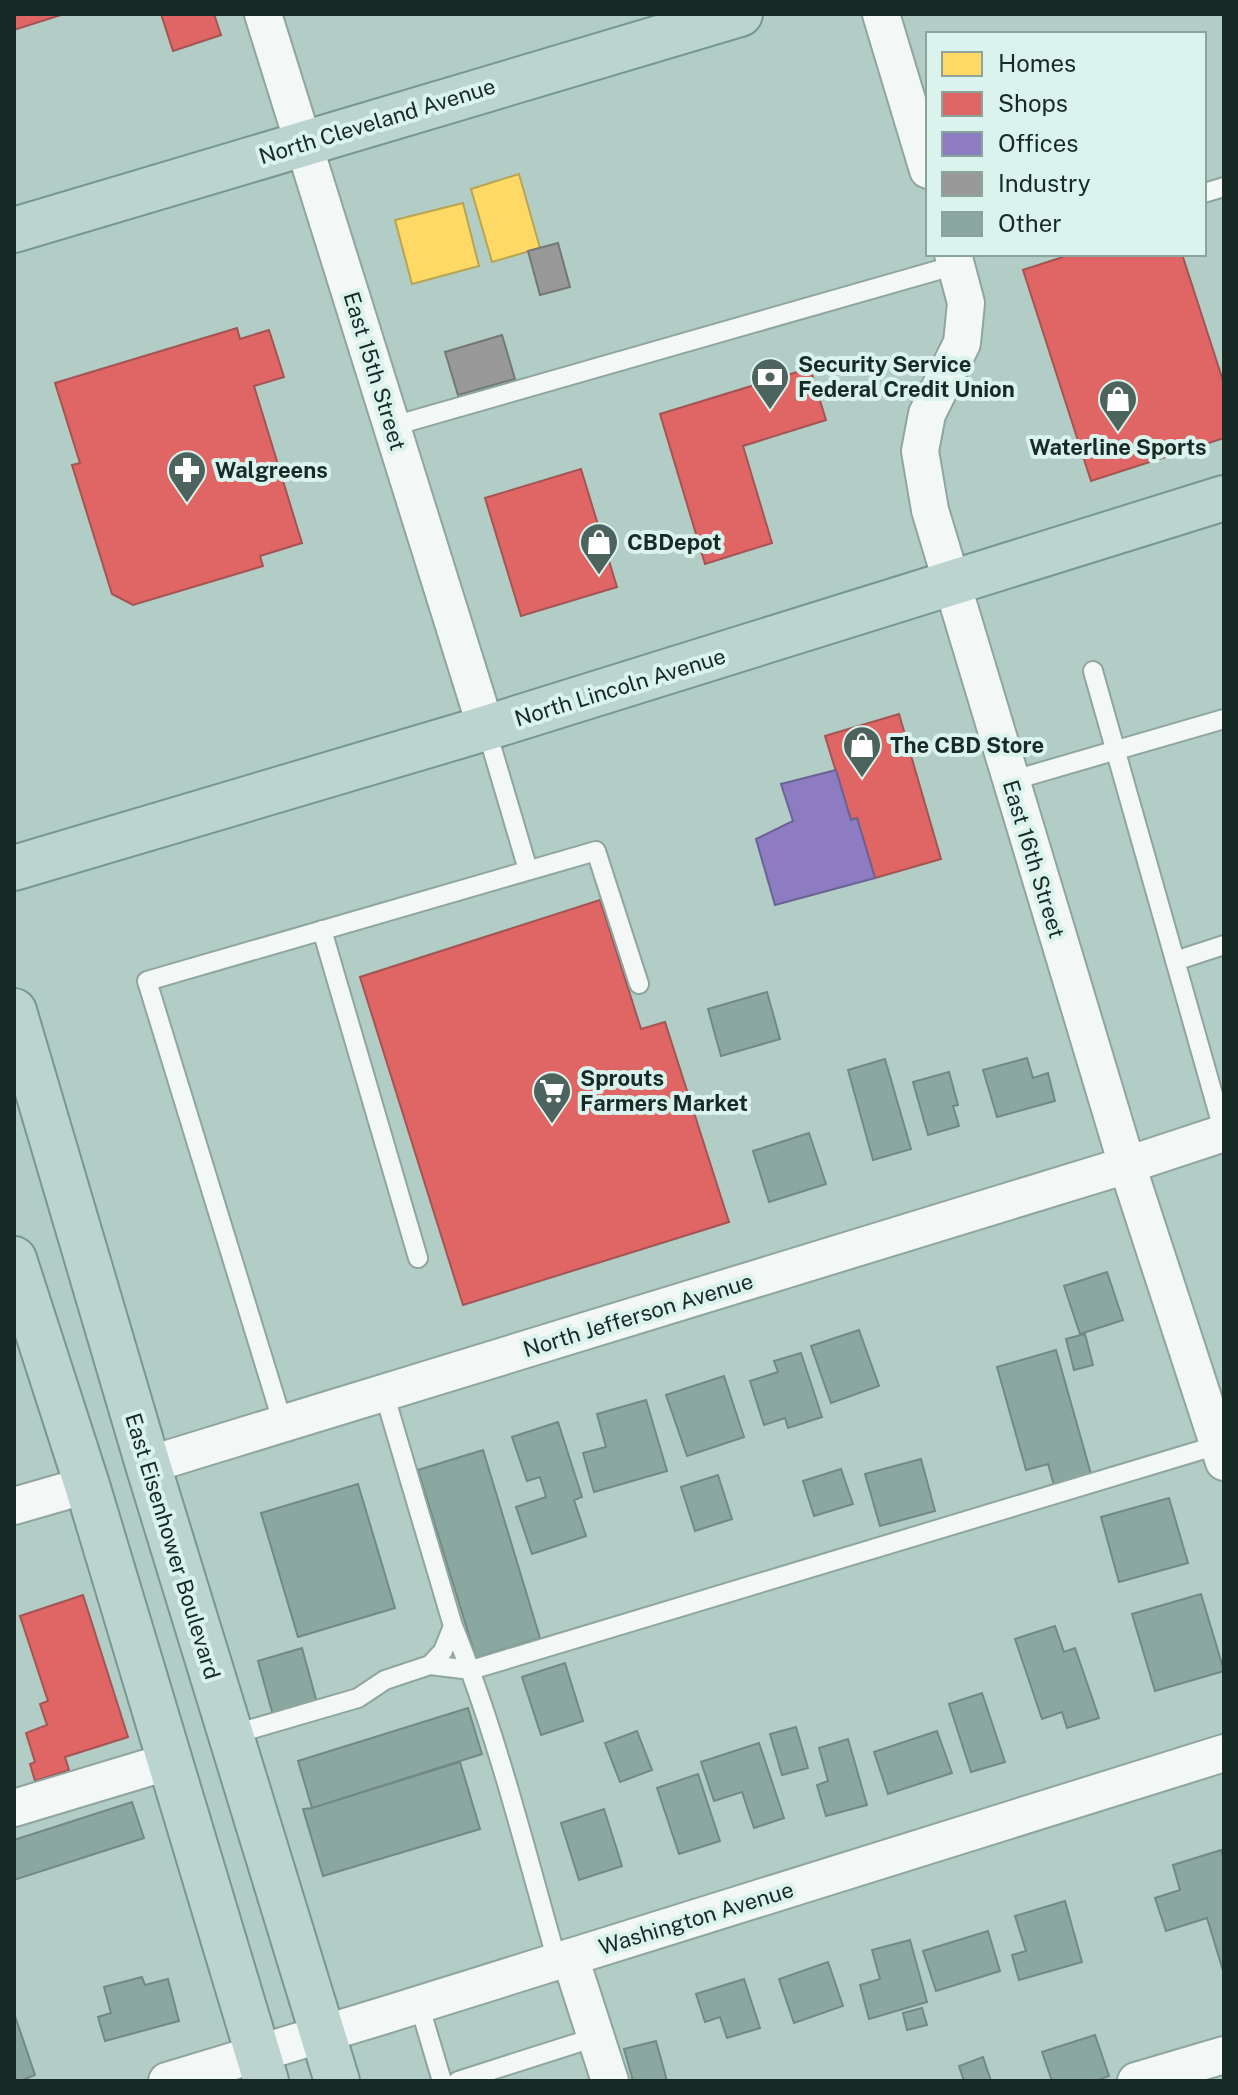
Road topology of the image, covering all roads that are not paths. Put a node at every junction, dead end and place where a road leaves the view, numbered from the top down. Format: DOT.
graph roads {
  1 [pos="263,14"];
  2 [pos="740,14"];
  3 [pos="881,14"];
  4 [pos="304,143"];
  5 [pos="926,163"];
  6 [pos="14,230"];
  7 [pos="954,259"];
  8 [pos="393,426"];
  9 [pos="1224,498"];
  10 [pos="951,583"];
  11 [pos="1093,671"];
  12 [pos="1224,719"];
  13 [pos="486,728"];
  14 [pos="1115,751"];
  15 [pos="1010,781"];
  16 [pos="14,868"];
  17 [pos="528,870"];
  18 [pos="322,930"];
  19 [pos="1224,945"];
  20 [pos="1175,961"];
  21 [pos="639,984"];
  22 [pos="14,1011"];
  23 [pos="1224,1133"];
  24 [pos="1127,1165"];
  25 [pos="418,1258"];
  26 [pos="14,1259"];
  27 [pos="384,1393"];
  28 [pos="283,1424"];
  29 [pos="1221,1454"];
  30 [pos="148,1465"];
  31 [pos="87,1485"];
  32 [pos="14,1506"];
  33 [pos="453,1626"];
  34 [pos="430,1665"];
  35 [pos="471,1670"];
  36 [pos="231,1735"];
  37 [pos="1224,1753"];
  38 [pos="170,1761"];
  39 [pos="14,1808"];
  40 [pos="564,1959"];
  41 [pos="419,2004"];
  42 [pos="323,2034"];
  43 [pos="596,2037"];
  44 [pos="1224,2055"];
  45 [pos="262,2068"];
  46 [pos="167,2081"];
  47 [pos="337,2081"];
  48 [pos="442,2081"];
  49 [pos="458,2081"];
  50 [pos="610,2081"];
  51 [pos="1136,2081"];
  1 -- 4 [label="street, East 15th Street"];
  2 -- 4 [label="highway, North Cleveland Avenue"];
  3 -- 5 [label="street"];
  4 -- 6 [label="highway, North Cleveland Avenue"];
  4 -- 8 [label="street, East 15th Street"];
  7 -- 8 [label="lane"];
  7 -- 10 [label="street, East 16th Street"];
  8 -- 13 [label="street, East 15th Street"];
  9 -- 10 [label="highway, North Lincoln Avenue"];
  10 -- 13 [label="highway, North Lincoln Avenue"];
  10 -- 15 [label="street, East 16th Street"];
  11 -- 14 [label="lane"];
  12 -- 14 [label="lane"];
  13 -- 16 [label="highway, North Lincoln Avenue"];
  13 -- 17 [label="lane"];
  14 -- 15 [label="lane"];
  14 -- 20 [label="lane"];
  15 -- 24 [label="street, East 16th Street"];
  17 -- 18 [label="lane"];
  17 -- 21 [label="lane"];
  18 -- 25 [label="lane"];
  18 -- 28 [label="lane"];
  19 -- 20 [label="lane"];
  20 -- 23 [label="lane"];
  22 -- 30 [label="highway, East Eisenhower Boulevard"];
  23 -- 24 [label="street, North Jefferson Avenue"];
  24 -- 27 [label="street, North Jefferson Avenue"];
  24 -- 29 [label="street, East 16th Street"];
  26 -- 31 [label="highway"];
  27 -- 28 [label="street, North Jefferson Avenue"];
  27 -- 33 [label="lane"];
  28 -- 30 [label="street, North Jefferson Avenue"];
  29 -- 35 [label="lane"];
  30 -- 36 [label="highway, East Eisenhower Boulevard"];
  31 -- 32 [label="street"];
  31 -- 38 [label="highway"];
  33 -- 34 [label="lane"];
  33 -- 35 [label="lane"];
  34 -- 35 [label="lane"];
  34 -- 36 [label="lane"];
  35 -- 40 [label="lane"];
  36 -- 42 [label="highway, East Eisenhower Boulevard"];
  37 -- 40 [label="street, Washington Avenue"];
  38 -- 39 [label="street"];
  38 -- 45 [label="highway"];
  40 -- 41 [label="street, Washington Avenue"];
  40 -- 43 [label="street"];
  41 -- 42 [label="street, Washington Avenue"];
  41 -- 48 [label="lane"];
  42 -- 45 [label="street, Washington Avenue"];
  42 -- 47 [label="highway, East Eisenhower Boulevard"];
  43 -- 49 [label="lane"];
  43 -- 50 [label="street"];
  44 -- 51 [label="street"];
  45 -- 46 [label="street, Washington Avenue"];
}
